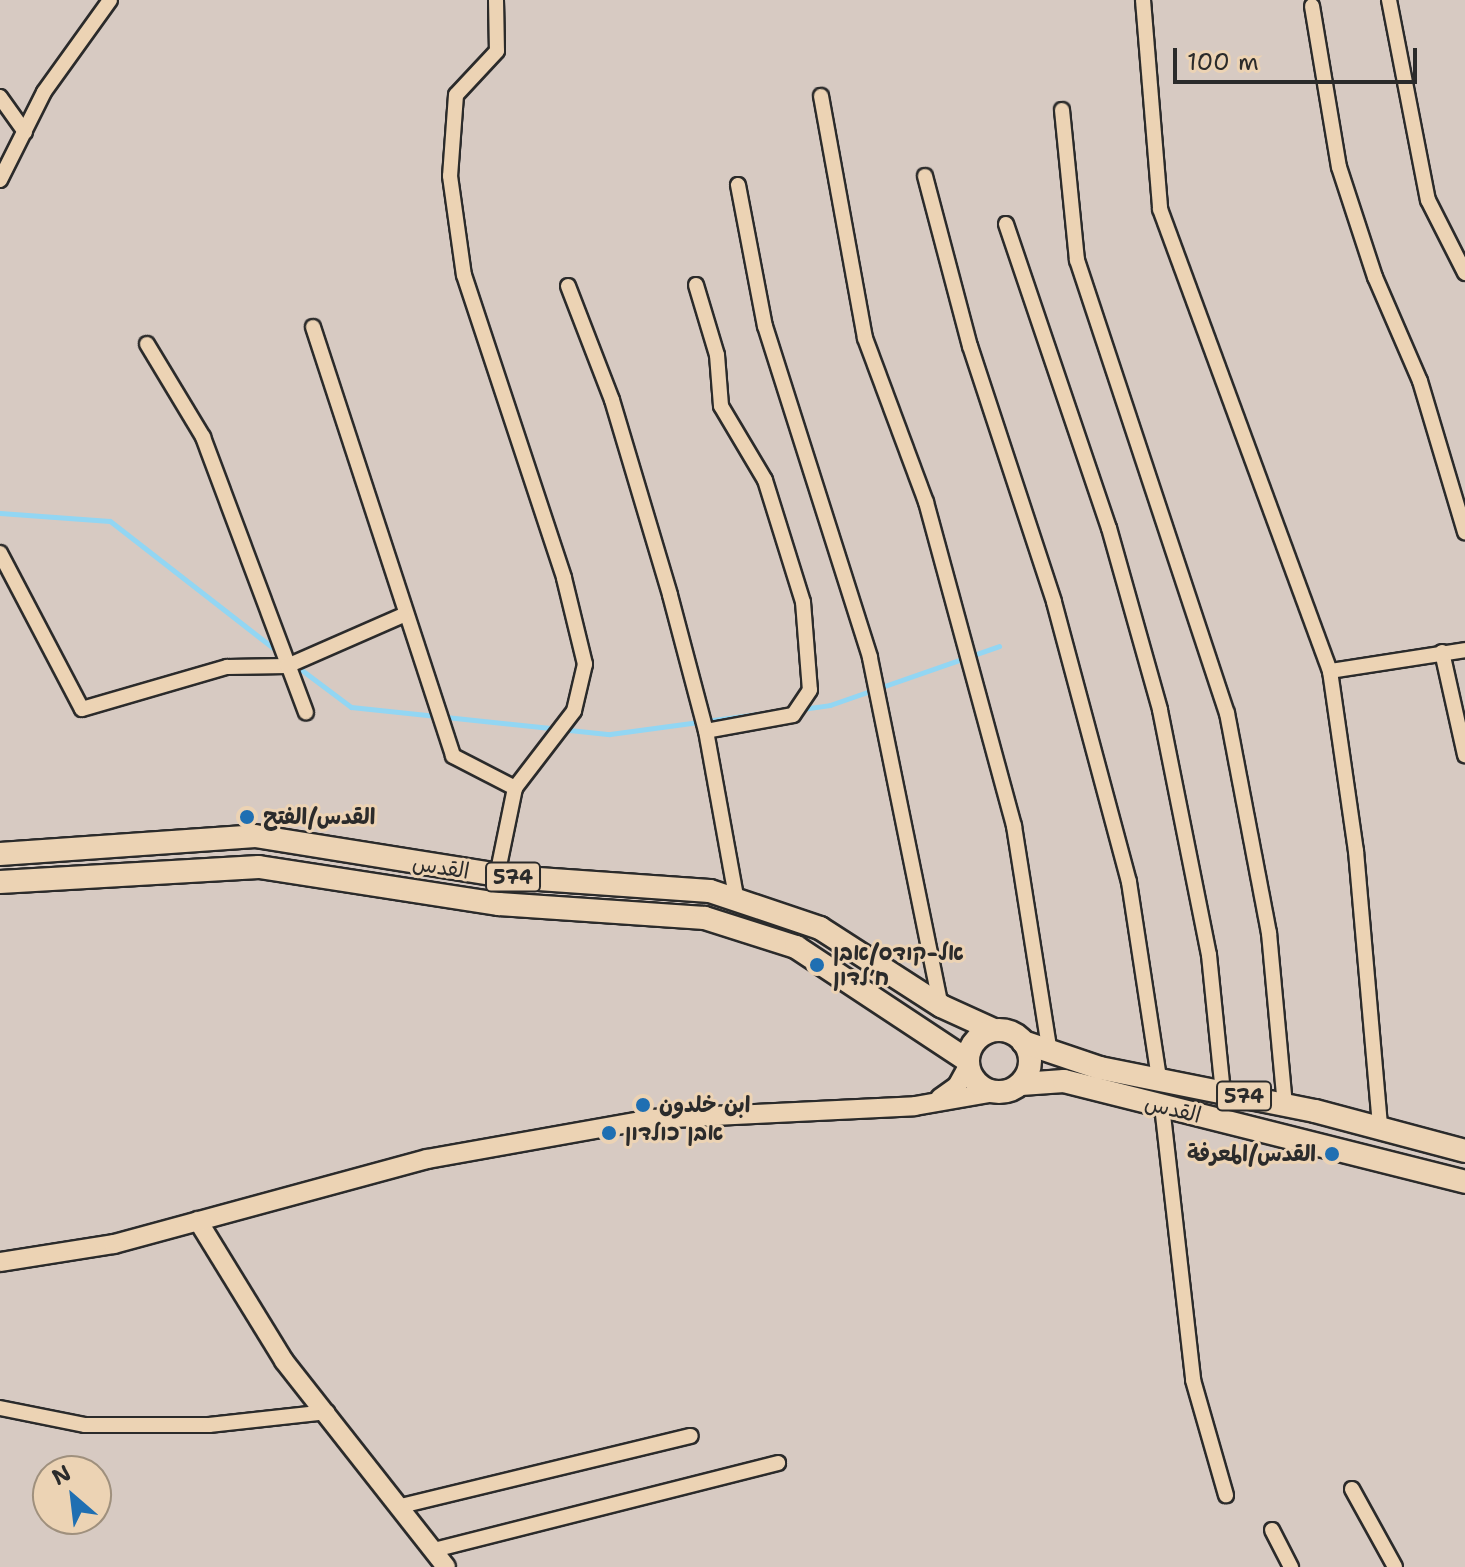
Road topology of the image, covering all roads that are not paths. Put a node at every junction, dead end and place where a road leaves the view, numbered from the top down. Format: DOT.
graph roads {
  1 [pos="110,0"];
  2 [pos="496,0"];
  3 [pos="1143,0"];
  4 [pos="1389,0"];
  5 [pos="1312,6"];
  6 [pos="821,96"];
  7 [pos="0,97"];
  8 [pos="1062,110"];
  9 [pos="25,132"];
  10 [pos="925,176"];
  11 [pos="0,180"];
  12 [pos="738,185"];
  13 [pos="1006,224"];
  14 [pos="1465,273"];
  15 [pos="696,285"];
  16 [pos="568,286"];
  17 [pos="313,327"];
  18 [pos="147,344"];
  19 [pos="1465,532"];
  20 [pos="0,553"];
  21 [pos="404,615"];
  22 [pos="1465,650"];
  23 [pos="1442,652"];
  24 [pos="287,666"];
  25 [pos="1330,671"];
  26 [pos="306,712"];
  27 [pos="706,731"];
  28 [pos="1465,755"];
  29 [pos="515,788"];
  30 [pos="0,854"];
  31 [pos="497,876"];
  32 [pos="0,882"];
  33 [pos="736,896"];
  34 [pos="941,1006"];
  35 [pos="994,1030"];
  36 [pos="1023,1042"];
  37 [pos="1050,1055"];
  38 [pos="968,1063"];
  39 [pos="1159,1079"];
  40 [pos="1021,1084"];
  41 [pos="994,1092"];
  42 [pos="1223,1092"];
  43 [pos="930,1103"];
  44 [pos="1285,1105"];
  45 [pos="1162,1106"];
  46 [pos="1380,1128"];
  47 [pos="1465,1151"];
  48 [pos="1465,1182"];
  49 [pos="198,1221"];
  50 [pos="0,1262"];
  51 [pos="0,1408"];
  52 [pos="327,1412"];
  53 [pos="691,1436"];
  54 [pos="778,1463"];
  55 [pos="1352,1489"];
  56 [pos="1226,1495"];
  57 [pos="401,1506"];
  58 [pos="1272,1530"];
  59 [pos="434,1550"];
  60 [pos="446,1567"];
  61 [pos="1291,1567"];
  62 [pos="1395,1567"];
  1 -- 9 [label="street"];
  2 -- 29 [label="street"];
  3 -- 25 [label="street"];
  4 -- 14 [label="street"];
  5 -- 19 [label="street"];
  6 -- 37 [label="street"];
  7 -- 9 [label="street"];
  8 -- 44 [label="street"];
  9 -- 11 [label="street"];
  10 -- 39 [label="street"];
  12 -- 34 [label="street"];
  13 -- 42 [label="street"];
  15 -- 27 [label="street"];
  16 -- 27 [label="street"];
  17 -- 21 [label="street"];
  18 -- 24 [label="street"];
  20 -- 24 [label="street"];
  21 -- 24 [label="street"];
  21 -- 29 [label="street"];
  22 -- 23 [label="street"];
  23 -- 25 [label="street"];
  23 -- 28 [label="street"];
  24 -- 26 [label="street"];
  25 -- 46 [label="street"];
  27 -- 33 [label="street"];
  29 -- 31 [label="street"];
  30 -- 31 [label="main road, القدس / 574"];
  31 -- 33 [label="main road, القدس / 574"];
  32 -- 38 [label="main road, القدس / 574"];
  33 -- 34 [label="main road, القدس / 574"];
  34 -- 35 [label="main road, القدس / 574"];
  35 -- 36 [label="main road, 574"];
  35 -- 38 [label="main road"];
  36 -- 37 [label="main road, القدس / 574"];
  36 -- 40 [label="main road"];
  37 -- 39 [label="main road, القدس / 574"];
  38 -- 41 [label="main road, 574"];
  38 -- 43 [label="street"];
  39 -- 42 [label="main road, القدس / 574"];
  40 -- 41 [label="main road, 574"];
  40 -- 45 [label="main road, القدس / 574"];
  41 -- 43 [label="street"];
  42 -- 44 [label="main road, القدس / 574"];
  43 -- 49 [label="street"];
  44 -- 46 [label="main road, القدس / 574"];
  45 -- 48 [label="main road, القدس / 574"];
  45 -- 56 [label="street"];
  46 -- 47 [label="main road, القدس / 574"];
  49 -- 50 [label="street"];
  49 -- 52 [label="street"];
  51 -- 52 [label="street"];
  52 -- 57 [label="street"];
  53 -- 57 [label="street"];
  54 -- 59 [label="street"];
  55 -- 62 [label="street"];
  57 -- 59 [label="street"];
  58 -- 61 [label="street"];
  59 -- 60 [label="street"];
}
